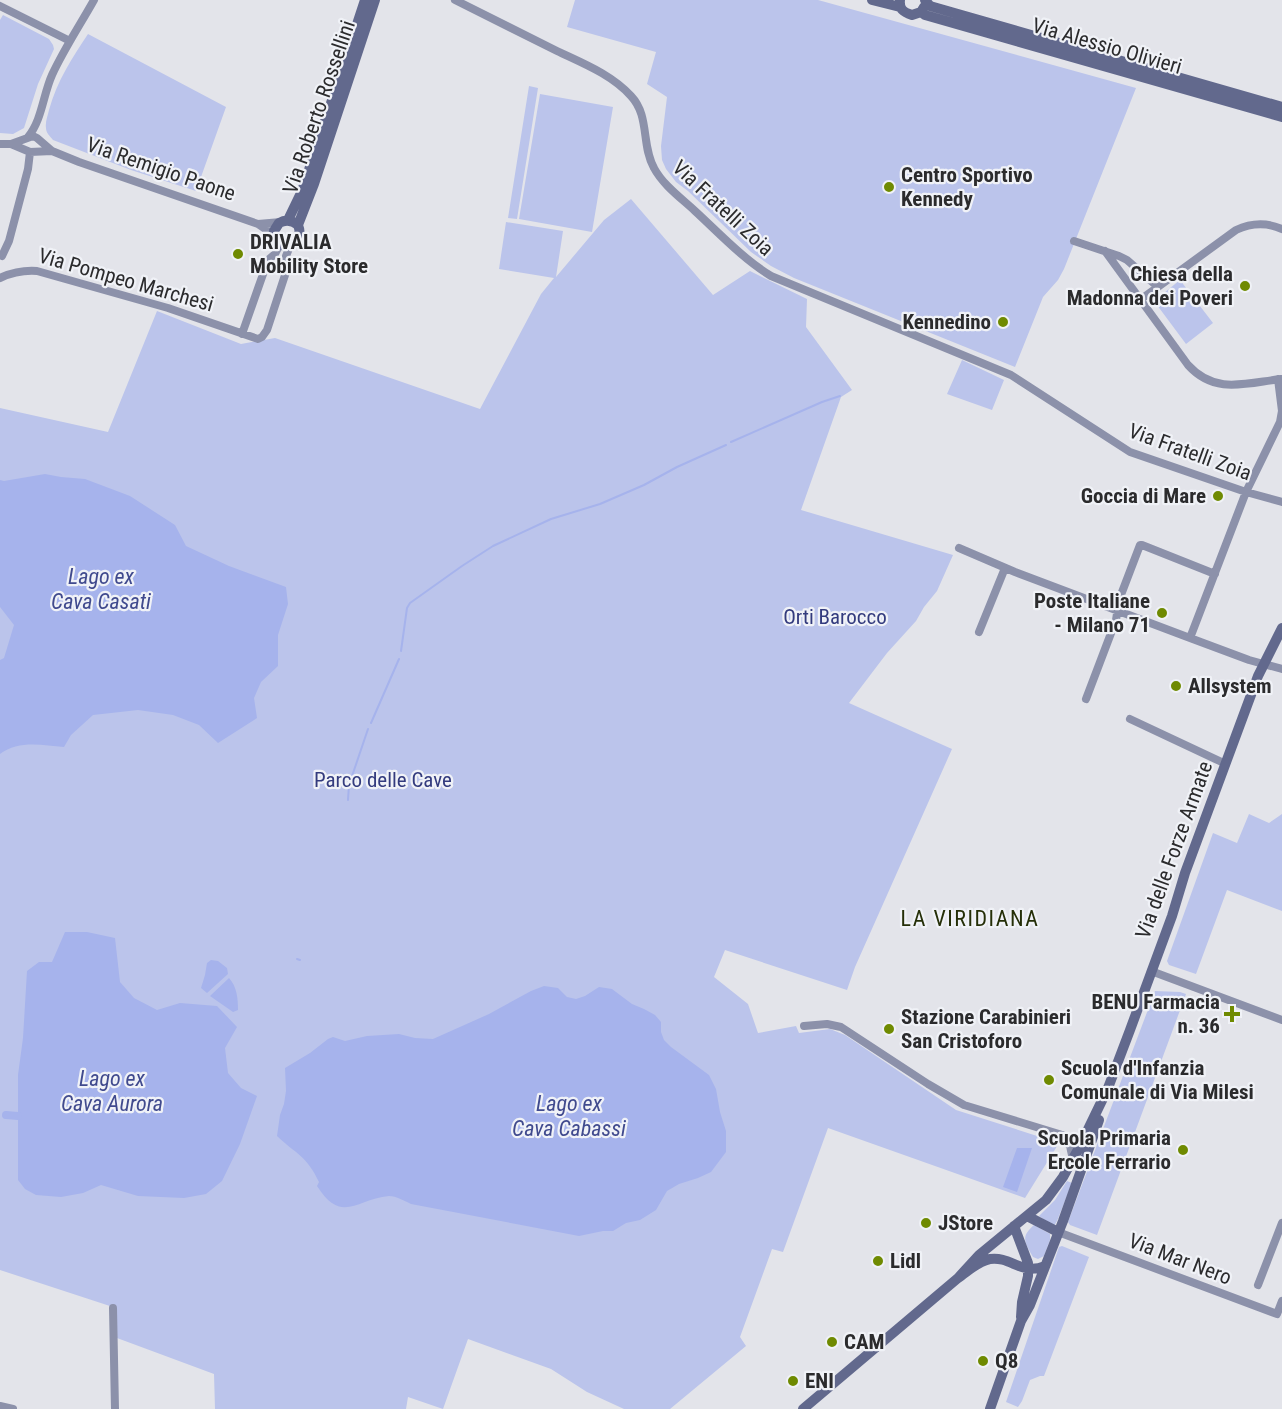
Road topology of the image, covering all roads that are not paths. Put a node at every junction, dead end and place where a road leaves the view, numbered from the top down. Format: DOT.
graph roads {
  1 [pos="94,0"];
  2 [pos="365,0"];
  3 [pos="375,0"];
  4 [pos="455,0"];
  5 [pos="872,0"];
  6 [pos="900,4"];
  7 [pos="924,4"];
  8 [pos="0,6"];
  9 [pos="70,41"];
  10 [pos="1282,107"];
  11 [pos="1282,117"];
  12 [pos="32,138"];
  13 [pos="0,144"];
  14 [pos="11,144"];
  15 [pos="30,151"];
  16 [pos="52,151"];
  17 [pos="289,222"];
  18 [pos="258,224"];
  19 [pos="1282,229"];
  20 [pos="1074,241"];
  21 [pos="281,242"];
  22 [pos="1104,251"];
  23 [pos="2,256"];
  24 [pos="1127,260"];
  25 [pos="1118,268"];
  26 [pos="0,278"];
  27 [pos="1158,287"];
  28 [pos="1140,300"];
  29 [pos="242,334"];
  30 [pos="1280,379"];
  31 [pos="1246,492"];
  32 [pos="1282,502"];
  33 [pos="959,548"];
  34 [pos="1005,568"];
  35 [pos="1215,574"];
  36 [pos="1117,610"];
  37 [pos="1282,628"];
  38 [pos="979,632"];
  39 [pos="1191,638"];
  40 [pos="1264,663"];
  41 [pos="1282,669"];
  42 [pos="1086,699"];
  43 [pos="1130,719"];
  44 [pos="1226,764"];
  45 [pos="1151,971"];
  46 [pos="1282,1020"];
  47 [pos="804,1026"];
  48 [pos="1108,1088"];
  49 [pos="1059,1134"];
  50 [pos="1080,1146"];
  51 [pos="1073,1160"];
  52 [pos="1078,1179"];
  53 [pos="1027,1216"];
  54 [pos="1282,1223"];
  55 [pos="1014,1226"];
  56 [pos="1058,1232"];
  57 [pos="1045,1266"];
  58 [pos="1029,1269"];
  59 [pos="958,1278"];
  60 [pos="1258,1285"];
  61 [pos="1282,1301"];
  62 [pos="113,1308"];
  63 [pos="1021,1321"];
  64 [pos="0,1406"];
  65 [pos="13,1409"];
  66 [pos="115,1409"];
  67 [pos="803,1409"];
  68 [pos="990,1409"];
  1 -- 9 [label="street"];
  2 -- 17 [label="street, Via Roberto Rossellini"];
  3 -- 17 [label="street, Via Roberto Rossellini"];
  4 -- 31 [label="street, Via Fratelli Zoia"];
  5 -- 6 [label="street"];
  6 -- 7 [label="street, Via Alessio Olivieri"];
  7 -- 10 [label="street, Via Alessio Olivieri"];
  7 -- 11 [label="street, Via Alessio Olivieri"];
  8 -- 9 [label="street"];
  9 -- 12 [label="street"];
  12 -- 14 [label="street"];
  12 -- 15 [label="street"];
  12 -- 15 [label="street"];
  12 -- 16 [label="street"];
  13 -- 14 [label="street"];
  14 -- 15 [label="street"];
  15 -- 16 [label="street"];
  15 -- 23 [label="street"];
  16 -- 18 [label="street, Via Remigio Paone"];
  17 -- 18 [label="street, Via Remigio Paone"];
  17 -- 21 [label="street"];
  17 -- 21 [label="street, Via Roberto Rossellini"];
  18 -- 21 [label="street, Via Remigio Paone"];
  19 -- 27 [label="street"];
  20 -- 22 [label="street"];
  21 -- 29 [label="street"];
  21 -- 29 [label="street, Via Pompeo Marchesi"];
  22 -- 24 [label="street"];
  22 -- 25 [label="street"];
  24 -- 25 [label="street"];
  24 -- 27 [label="street"];
  25 -- 28 [label="street"];
  26 -- 29 [label="street, Via Pompeo Marchesi"];
  27 -- 28 [label="street"];
  28 -- 30 [label="street"];
  30 -- 31 [label="street"];
  31 -- 32 [label="street, Via Fratelli Zoia"];
  31 -- 35 [label="street"];
  33 -- 34 [label="street"];
  34 -- 36 [label="street"];
  34 -- 38 [label="street"];
  35 -- 36 [label="street"];
  35 -- 39 [label="street"];
  36 -- 39 [label="street"];
  36 -- 42 [label="street"];
  37 -- 40 [label="street, Via delle Forze Armate"];
  39 -- 40 [label="street"];
  40 -- 41 [label="street"];
  40 -- 44 [label="street, Via delle Forze Armate"];
  43 -- 44 [label="street"];
  44 -- 45 [label="street, Via delle Forze Armate"];
  45 -- 46 [label="street"];
  45 -- 48 [label="street, Via delle Forze Armate"];
  47 -- 49 [label="street"];
  48 -- 50 [label="street, Via delle Forze Armate"];
  48 -- 52 [label="street, Via delle Forze Armate"];
  49 -- 50 [label="street"];
  49 -- 51 [label="street"];
  50 -- 51 [label="street, Via delle Forze Armate"];
  50 -- 52 [label="street"];
  51 -- 53 [label="street, Via delle Forze Armate"];
  52 -- 56 [label="street, Via delle Forze Armate"];
  53 -- 55 [label="street, Via delle Forze Armate"];
  53 -- 56 [label="street"];
  54 -- 60 [label="street"];
  55 -- 58 [label="street"];
  55 -- 59 [label="street, Via delle Forze Armate"];
  56 -- 57 [label="street, Via delle Forze Armate"];
  56 -- 61 [label="street, Via Mar Nero"];
  57 -- 58 [label="street, Via delle Forze Armate"];
  57 -- 63 [label="street"];
  58 -- 59 [label="street, Via delle Forze Armate"];
  58 -- 63 [label="street"];
  59 -- 67 [label="street, Via delle Forze Armate"];
  62 -- 66 [label="street"];
  63 -- 68 [label="street"];
  64 -- 65 [label="street"];
}
